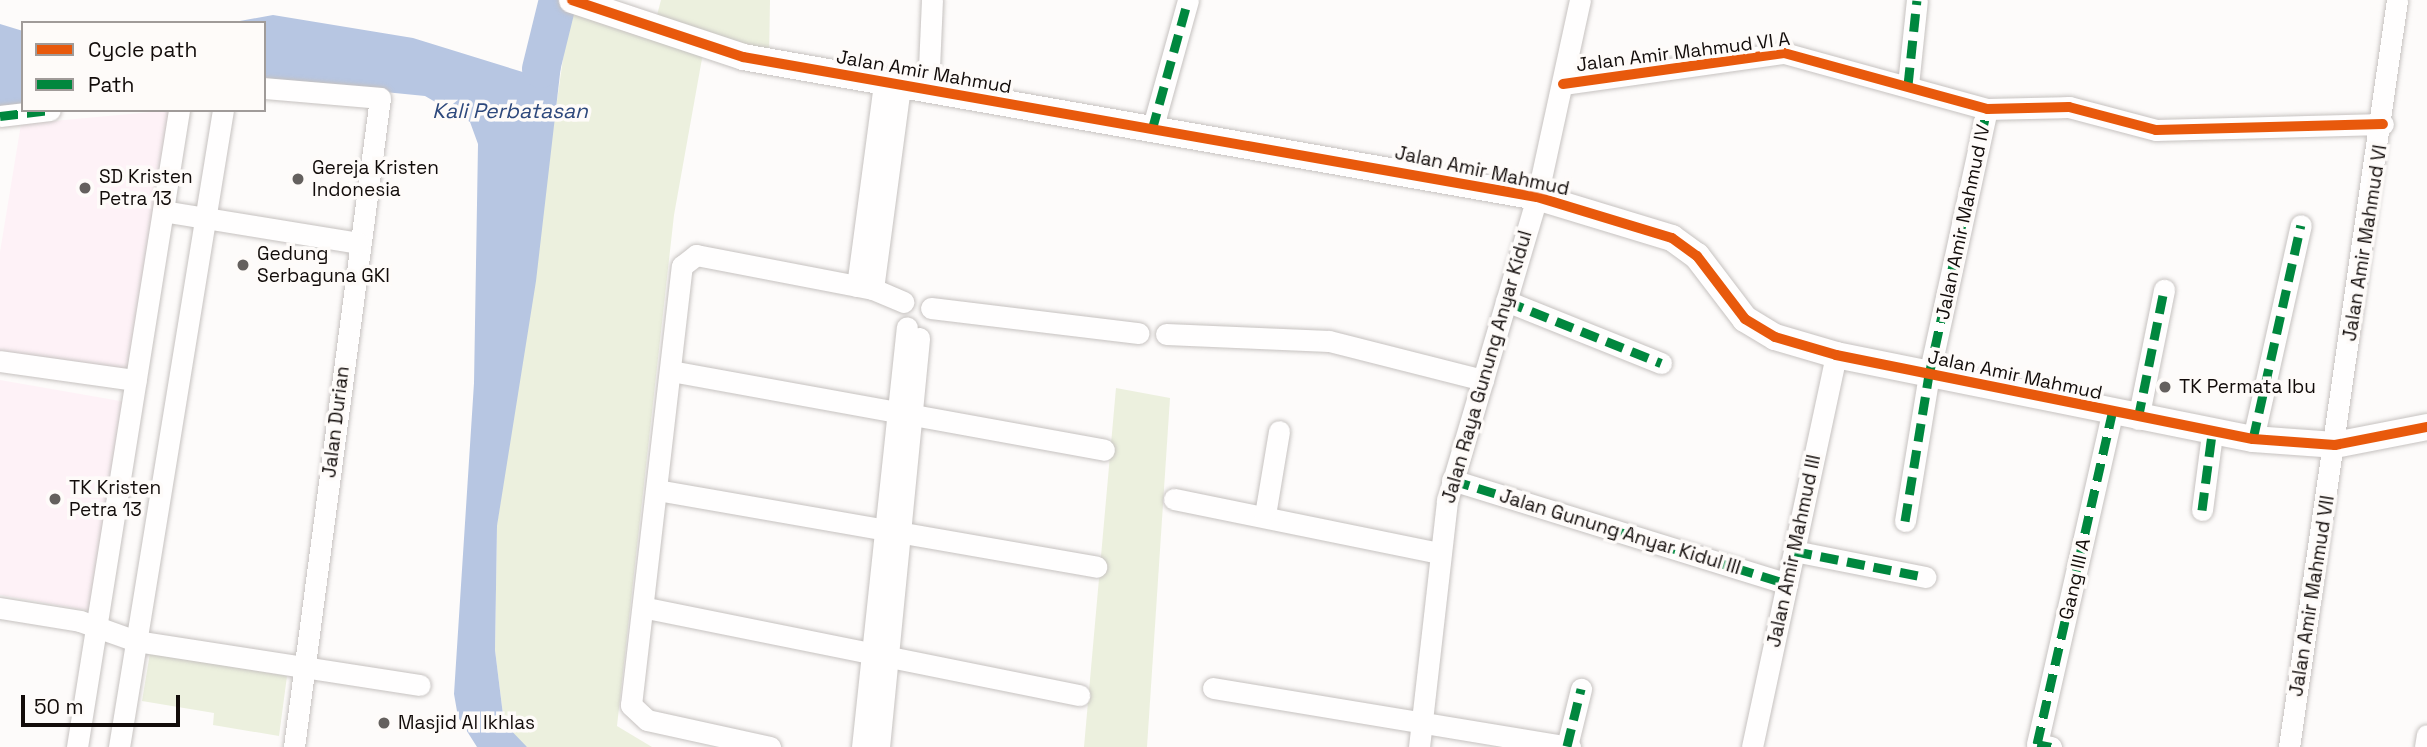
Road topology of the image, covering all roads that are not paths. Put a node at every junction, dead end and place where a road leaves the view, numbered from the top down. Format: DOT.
graph roads {
  1 [pos="573,0"];
  2 [pos="932,0"];
  3 [pos="1188,0"];
  4 [pos="1580,0"];
  5 [pos="1917,0"];
  6 [pos="2398,0"];
  7 [pos="1564,78"];
  8 [pos="1908,85"];
  9 [pos="892,86"];
  10 [pos="266,88"];
  11 [pos="928,91"];
  12 [pos="1987,109"];
  13 [pos="33,112"];
  14 [pos="179,112"];
  15 [pos="223,112"];
  16 [pos="0,116"];
  17 [pos="2384,124"];
  18 [pos="1152,130"];
  19 [pos="1537,197"];
  20 [pos="163,211"];
  21 [pos="205,219"];
  22 [pos="2301,225"];
  23 [pos="358,243"];
  24 [pos="865,288"];
  25 [pos="2164,290"];
  26 [pos="1506,301"];
  27 [pos="903,302"];
  28 [pos="931,308"];
  29 [pos="913,328"];
  30 [pos="1139,332"];
  31 [pos="1166,334"];
  32 [pos="1836,355"];
  33 [pos="0,361"];
  34 [pos="1661,363"];
  35 [pos="671,371"];
  36 [pos="1929,375"];
  37 [pos="136,380"];
  38 [pos="1483,380"];
  39 [pos="2125,416"];
  40 [pos="907,418"];
  41 [pos="2427,428"];
  42 [pos="1279,431"];
  43 [pos="2212,434"];
  44 [pos="2253,439"];
  45 [pos="2335,445"];
  46 [pos="1104,450"];
  47 [pos="1452,480"];
  48 [pos="657,490"];
  49 [pos="1174,499"];
  50 [pos="2202,510"];
  51 [pos="1265,514"];
  52 [pos="1905,521"];
  53 [pos="895,533"];
  54 [pos="1794,551"];
  55 [pos="1439,553"];
  56 [pos="1096,567"];
  57 [pos="1925,578"];
  58 [pos="1787,584"];
  59 [pos="0,608"];
  60 [pos="647,608"];
  61 [pos="96,627"];
  62 [pos="136,641"];
  63 [pos="883,653"];
  64 [pos="306,668"];
  65 [pos="420,685"];
  66 [pos="1213,688"];
  67 [pos="1581,688"];
  68 [pos="1079,695"];
  69 [pos="1419,718"];
  70 [pos="2427,735"];
  71 [pos="2044,746"];
  72 [pos="77,747"];
  73 [pos="119,747"];
  74 [pos="294,747"];
  75 [pos="770,747"];
  76 [pos="862,747"];
  77 [pos="879,747"];
  78 [pos="1419,747"];
  79 [pos="1569,747"];
  80 [pos="1752,747"];
  81 [pos="2289,747"];
  82 [pos="2425,747"];
  1 -- 9 [label="street, Jalan Amir Mahmud"];
  2 -- 11 [label="street"];
  3 -- 18 [label="street"];
  4 -- 7 [label="street, Jalan Raya Gunung Anyar Kidul"];
  5 -- 8 [label="street"];
  6 -- 17 [label="street, Jalan Amir Mahmud VI"];
  7 -- 8 [label="street, Jalan Amir Mahmud VI A"];
  7 -- 19 [label="street, Jalan Raya Gunung Anyar Kidul"];
  8 -- 12 [label="street, Jalan Amir Mahmud VI A"];
  9 -- 11 [label="street, Jalan Amir Mahmud"];
  9 -- 24 [label="street"];
  10 -- 23 [label="street, Jalan Durian"];
  11 -- 18 [label="street, Jalan Amir Mahmud"];
  12 -- 17 [label="street, Jalan Amir Mahmud VI A"];
  12 -- 36 [label="street, Jalan Amir Mahmud IV"];
  13 -- 16 [label="street"];
  14 -- 20 [label="street"];
  15 -- 21 [label="street"];
  17 -- 45 [label="street, Jalan Amir Mahmud VI"];
  18 -- 19 [label="street, Jalan Amir Mahmud"];
  19 -- 26 [label="street, Jalan Raya Gunung Anyar Kidul"];
  19 -- 32 [label="street, Jalan Amir Mahmud"];
  20 -- 21 [label="street"];
  20 -- 37 [label="street"];
  21 -- 23 [label="street"];
  21 -- 62 [label="street"];
  22 -- 44 [label="street"];
  23 -- 64 [label="street, Jalan Durian"];
  24 -- 27 [label="street"];
  24 -- 35 [label="street"];
  25 -- 39 [label="street, Gang III A"];
  26 -- 34 [label="street"];
  26 -- 38 [label="street, Jalan Raya Gunung Anyar Kidul"];
  27 -- 28 [label="street"];
  27 -- 29 [label="street"];
  28 -- 29 [label="street"];
  28 -- 30 [label="street"];
  29 -- 40 [label="street"];
  31 -- 38 [label="street"];
  32 -- 36 [label="street, Jalan Amir Mahmud"];
  32 -- 54 [label="street, Jalan Amir Mahmud III"];
  33 -- 37 [label="street"];
  35 -- 40 [label="street"];
  35 -- 48 [label="street"];
  36 -- 39 [label="street, Jalan Amir Mahmud"];
  36 -- 52 [label="street, Jalan Amir Mahmud IV"];
  37 -- 61 [label="street"];
  38 -- 47 [label="street, Jalan Raya Gunung Anyar Kidul"];
  39 -- 43 [label="street, Jalan Amir Mahmud"];
  39 -- 71 [label="street, Gang III A"];
  40 -- 46 [label="street"];
  40 -- 53 [label="street"];
  41 -- 45 [label="street, Jalan Amir Mahmud"];
  42 -- 51 [label="street"];
  43 -- 44 [label="street, Jalan Amir Mahmud"];
  43 -- 50 [label="street"];
  44 -- 45 [label="street, Jalan Amir Mahmud"];
  45 -- 81 [label="street, Jalan Amir Mahmud VII"];
  47 -- 55 [label="street, Jalan Raya Gunung Anyar Kidul"];
  47 -- 58 [label="street, Jalan Gunung Anyar Kidul III"];
  48 -- 53 [label="street"];
  48 -- 60 [label="street"];
  49 -- 51 [label="street"];
  51 -- 55 [label="street"];
  53 -- 56 [label="street"];
  53 -- 63 [label="street"];
  54 -- 57 [label="street"];
  54 -- 58 [label="street, Jalan Amir Mahmud III"];
  55 -- 69 [label="street, Jalan Raya Gunung Anyar Kidul"];
  58 -- 80 [label="street, Jalan Amir Mahmud III"];
  59 -- 61 [label="street"];
  60 -- 63 [label="street"];
  60 -- 75 [label="street"];
  61 -- 62 [label="street"];
  61 -- 72 [label="street"];
  62 -- 64 [label="street"];
  62 -- 73 [label="street"];
  63 -- 68 [label="street"];
  63 -- 76 [label="street"];
  63 -- 77 [label="street"];
  64 -- 65 [label="street"];
  64 -- 74 [label="street, Jalan Durian"];
  66 -- 69 [label="street"];
  67 -- 79 [label="street"];
  69 -- 78 [label="street, Jalan Raya Gunung Anyar Kidul"];
  69 -- 79 [label="street"];
  70 -- 82 [label="street"];
}
